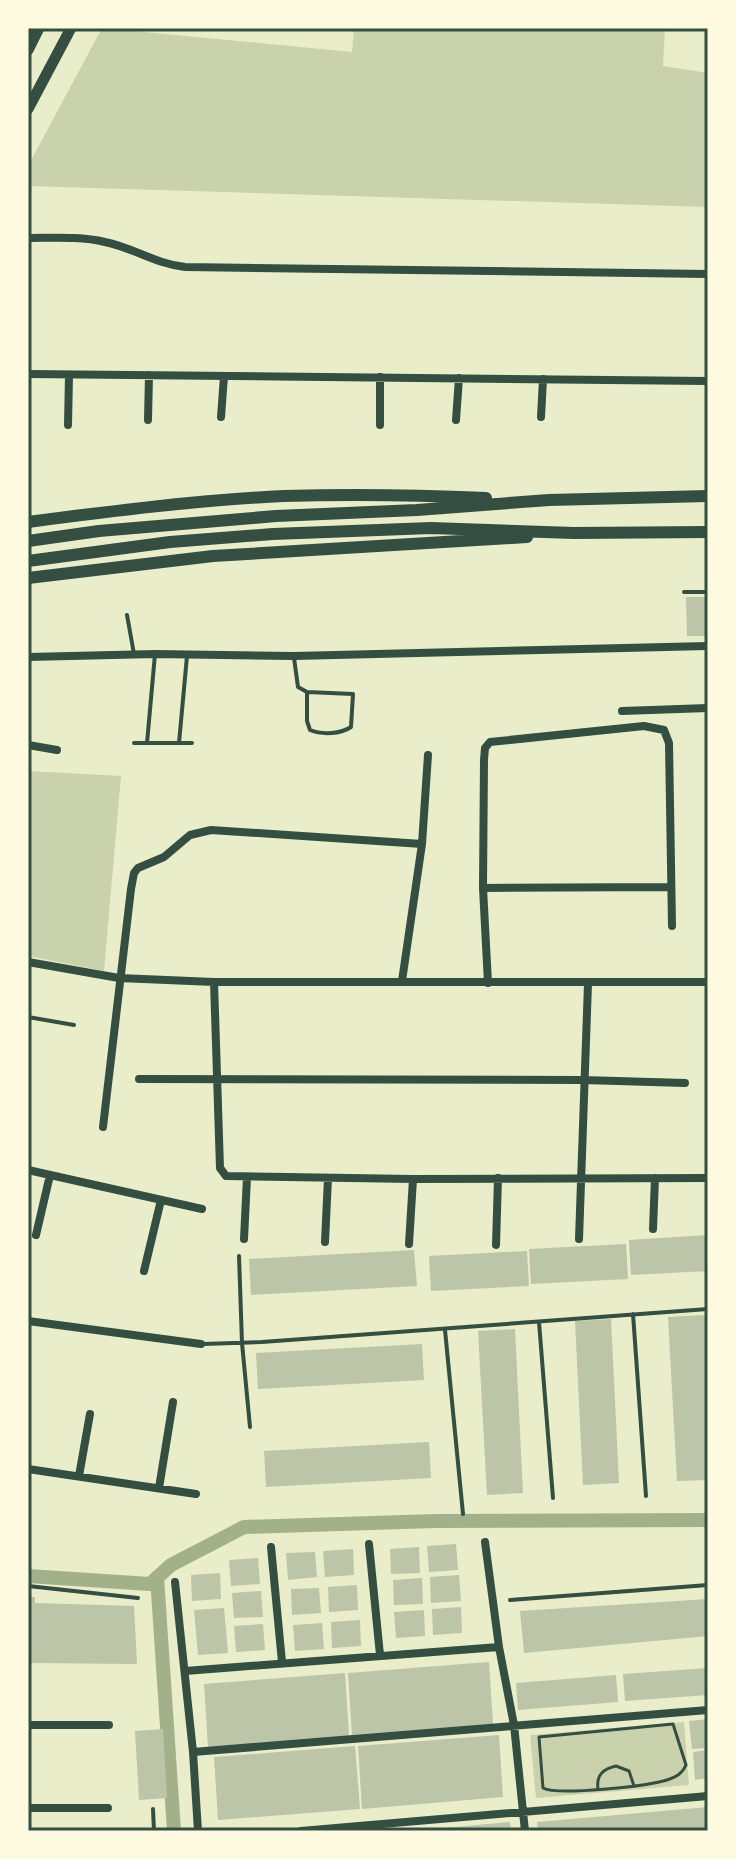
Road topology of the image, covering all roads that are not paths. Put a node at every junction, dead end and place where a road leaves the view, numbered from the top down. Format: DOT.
graph roads {
  1 [pos="71,28"];
  2 [pos="35,32"];
  3 [pos="28,50"];
  4 [pos="28,109"];
  5 [pos="28,238"];
  6 [pos="708,274"];
  7 [pos="28,374"];
  8 [pos="69,375"];
  9 [pos="149,375"];
  10 [pos="224,376"];
  11 [pos="380,377"];
  12 [pos="459,378"];
  13 [pos="543,379"];
  14 [pos="708,381"];
  15 [pos="221,417"];
  16 [pos="541,417"];
  17 [pos="148,420"];
  18 [pos="456,420"];
  19 [pos="68,425"];
  20 [pos="380,425"];
  21 [pos="708,496"];
  22 [pos="549,500"];
  23 [pos="28,522"];
  24 [pos="708,532"];
  25 [pos="574,533"];
  26 [pos="28,541"];
  27 [pos="28,561"];
  28 [pos="28,578"];
  29 [pos="684,592"];
  30 [pos="708,592"];
  31 [pos="127,615"];
  32 [pos="708,646"];
  33 [pos="134,654"];
  34 [pos="155,654"];
  35 [pos="187,654"];
  36 [pos="294,656"];
  37 [pos="28,657"];
  38 [pos="307,692"];
  39 [pos="708,708"];
  40 [pos="622,711"];
  41 [pos="134,743"];
  42 [pos="147,743"];
  43 [pos="179,743"];
  44 [pos="192,743"];
  45 [pos="28,745"];
  46 [pos="57,750"];
  47 [pos="428,755"];
  48 [pos="422,844"];
  49 [pos="670,887"];
  50 [pos="483,888"];
  51 [pos="672,926"];
  52 [pos="28,962"];
  53 [pos="119,978"];
  54 [pos="402,981"];
  55 [pos="214,982"];
  56 [pos="708,982"];
  57 [pos="488,983"];
  58 [pos="588,984"];
  59 [pos="28,1017"];
  60 [pos="74,1025"];
  61 [pos="139,1079"];
  62 [pos="219,1080"];
  63 [pos="583,1080"];
  64 [pos="685,1083"];
  65 [pos="103,1127"];
  66 [pos="28,1170"];
  67 [pos="50,1175"];
  68 [pos="247,1177"];
  69 [pos="581,1177"];
  70 [pos="328,1178"];
  71 [pos="498,1178"];
  72 [pos="655,1178"];
  73 [pos="708,1178"];
  74 [pos="413,1179"];
  75 [pos="161,1200"];
  76 [pos="202,1209"];
  77 [pos="653,1229"];
  78 [pos="36,1235"];
  79 [pos="244,1239"];
  80 [pos="579,1239"];
  81 [pos="325,1242"];
  82 [pos="409,1244"];
  83 [pos="496,1245"];
  84 [pos="239,1256"];
  85 [pos="144,1271"];
  86 [pos="708,1309"];
  87 [pos="633,1314"];
  88 [pos="28,1321"];
  89 [pos="539,1322"];
  90 [pos="445,1330"];
  91 [pos="242,1343"];
  92 [pos="201,1344"];
  93 [pos="173,1402"];
  94 [pos="90,1414"];
  95 [pos="250,1427"];
  96 [pos="28,1469"];
  97 [pos="79,1476"];
  98 [pos="159,1488"];
  99 [pos="196,1494"];
  100 [pos="646,1496"];
  101 [pos="553,1498"];
  102 [pos="463,1514"];
  103 [pos="485,1542"];
  104 [pos="369,1544"];
  105 [pos="271,1547"];
  106 [pos="175,1582"];
  107 [pos="708,1585"];
  108 [pos="28,1586"];
  109 [pos="138,1598"];
  110 [pos="510,1600"];
  111 [pos="499,1647"];
  112 [pos="380,1655"];
  113 [pos="282,1662"];
  114 [pos="185,1671"];
  115 [pos="708,1710"];
  116 [pos="28,1725"];
  117 [pos="109,1725"];
  118 [pos="514,1725"];
  119 [pos="193,1752"];
  120 [pos="708,1796"];
  121 [pos="28,1808"];
  122 [pos="108,1808"];
  123 [pos="153,1809"];
  124 [pos="524,1812"];
  125 [pos="154,1831"];
  126 [pos="198,1831"];
  127 [pos="301,1831"];
  128 [pos="525,1831"];
  1 -- 4 [label="main road"];
  2 -- 3 [label="main road"];
  5 -- 6 [label="street"];
  7 -- 8 [label="street"];
  8 -- 9 [label="street"];
  8 -- 19 [label="street"];
  9 -- 10 [label="street"];
  9 -- 17 [label="street"];
  10 -- 11 [label="street"];
  10 -- 15 [label="street"];
  11 -- 12 [label="street"];
  11 -- 20 [label="street"];
  12 -- 13 [label="street"];
  12 -- 18 [label="street"];
  13 -- 14 [label="street"];
  13 -- 16 [label="street"];
  21 -- 22 [label="main road"];
  22 -- 23 [label="main road"];
  22 -- 26 [label="main road"];
  24 -- 25 [label="main road"];
  25 -- 27 [label="main road"];
  25 -- 28 [label="main road"];
  29 -- 30 [label="lane"];
  31 -- 33 [label="lane"];
  32 -- 36 [label="street"];
  33 -- 34 [label="street"];
  33 -- 37 [label="street"];
  34 -- 35 [label="street"];
  34 -- 42 [label="lane"];
  35 -- 36 [label="street"];
  35 -- 43 [label="lane"];
  36 -- 38 [label="lane"];
  38 -- 38 [label="lane"];
  39 -- 40 [label="street"];
  41 -- 42 [label="lane"];
  42 -- 43 [label="lane"];
  43 -- 44 [label="lane"];
  45 -- 46 [label="street"];
  47 -- 48 [label="street"];
  48 -- 53 [label="street"];
  48 -- 54 [label="street"];
  49 -- 50 [label="street"];
  49 -- 50 [label="street"];
  49 -- 51 [label="street"];
  50 -- 57 [label="street"];
  52 -- 53 [label="street"];
  53 -- 55 [label="street"];
  53 -- 65 [label="street"];
  54 -- 55 [label="street"];
  54 -- 57 [label="street"];
  55 -- 62 [label="street"];
  56 -- 58 [label="street"];
  57 -- 58 [label="street"];
  58 -- 63 [label="street"];
  59 -- 60 [label="lane"];
  61 -- 62 [label="street"];
  62 -- 63 [label="street"];
  62 -- 68 [label="street"];
  63 -- 64 [label="street"];
  63 -- 69 [label="street"];
  66 -- 67 [label="street"];
  67 -- 75 [label="street"];
  67 -- 78 [label="street"];
  68 -- 70 [label="street"];
  68 -- 79 [label="street"];
  69 -- 71 [label="street"];
  69 -- 72 [label="street"];
  69 -- 80 [label="street"];
  70 -- 74 [label="street"];
  70 -- 81 [label="street"];
  71 -- 74 [label="street"];
  71 -- 83 [label="street"];
  72 -- 73 [label="street"];
  72 -- 77 [label="street"];
  74 -- 82 [label="street"];
  75 -- 76 [label="street"];
  75 -- 85 [label="street"];
  84 -- 91 [label="lane"];
  86 -- 87 [label="lane"];
  87 -- 89 [label="lane"];
  87 -- 100 [label="lane"];
  88 -- 92 [label="street"];
  89 -- 90 [label="lane"];
  89 -- 101 [label="lane"];
  90 -- 91 [label="lane"];
  90 -- 102 [label="lane"];
  91 -- 92 [label="lane"];
  91 -- 95 [label="lane"];
  93 -- 98 [label="street"];
  94 -- 97 [label="street"];
  96 -- 97 [label="street"];
  97 -- 98 [label="street"];
  98 -- 99 [label="street"];
  103 -- 111 [label="street"];
  104 -- 112 [label="street"];
  105 -- 113 [label="street"];
  106 -- 114 [label="street"];
  107 -- 110 [label="lane"];
  108 -- 109 [label="lane"];
  111 -- 112 [label="street"];
  111 -- 118 [label="street"];
  112 -- 113 [label="street"];
  113 -- 114 [label="street"];
  114 -- 119 [label="street"];
  115 -- 118 [label="street"];
  116 -- 117 [label="street"];
  118 -- 119 [label="street"];
  118 -- 124 [label="street"];
  119 -- 126 [label="street"];
  120 -- 124 [label="street"];
  121 -- 122 [label="street"];
  123 -- 125 [label="lane"];
  124 -- 127 [label="street"];
  124 -- 128 [label="street"];
}
